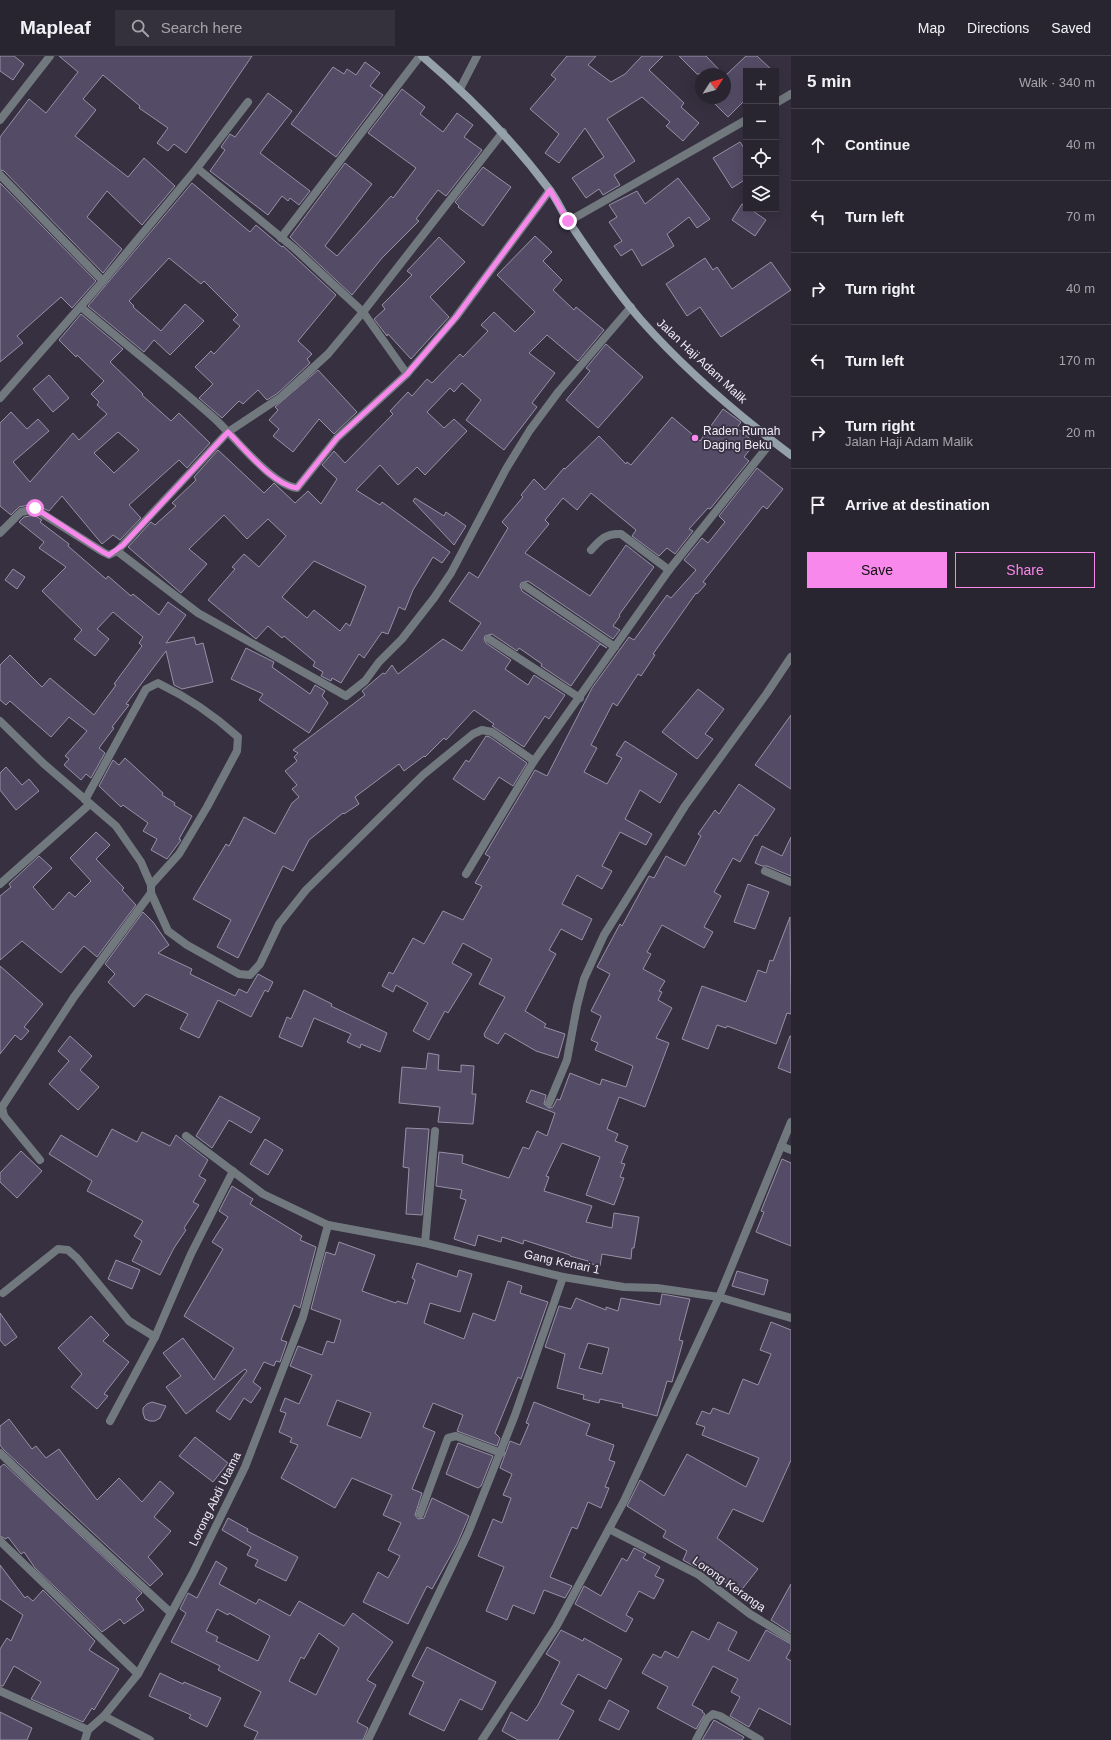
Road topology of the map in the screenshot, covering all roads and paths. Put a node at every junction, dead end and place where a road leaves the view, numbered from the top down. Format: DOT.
graph roads {
  1 [pos="50,56"];
  2 [pos="421,56"];
  3 [pos="477,56"];
  4 [pos="460,89"];
  5 [pos="791,94"];
  6 [pos="779,101"];
  7 [pos="248,102"];
  8 [pos="0,120"];
  9 [pos="743,122"];
  10 [pos="503,132"];
  11 [pos="197,168"];
  12 [pos="0,175"];
  13 [pos="550,190"];
  14 [pos="568,221"];
  15 [pos="281,238"];
  16 [pos="103,281"];
  17 [pos="81,307"];
  18 [pos="631,307"];
  19 [pos="363,312"];
  20 [pos="407,374"];
  21 [pos="0,398"];
  22 [pos="228,432"];
  23 [pos="772,441"];
  24 [pos="791,456"];
  25 [pos="0,533"];
  26 [pos="591,550"];
  27 [pos="117,551"];
  28 [pos="669,570"];
  29 [pos="525,586"];
  30 [pos="489,639"];
  31 [pos="615,647"];
  32 [pos="791,657"];
  33 [pos="580,698"];
  34 [pos="1,724"];
  35 [pos="534,761"];
  36 [pos="88,802"];
  37 [pos="765,871"];
  38 [pos="466,874"];
  39 [pos="791,882"];
  40 [pos="0,884"];
  41 [pos="151,889"];
  42 [pos="549,1103"];
  43 [pos="791,1122"];
  44 [pos="435,1131"];
  45 [pos="186,1136"];
  46 [pos="781,1146"];
  47 [pos="791,1150"];
  48 [pos="40,1160"];
  49 [pos="233,1171"];
  50 [pos="328,1225"];
  51 [pos="425,1243"];
  52 [pos="563,1277"];
  53 [pos="3,1293"];
  54 [pos="719,1297"];
  55 [pos="791,1318"];
  56 [pos="155,1337"];
  57 [pos="110,1420"];
  58 [pos="501,1452"];
  59 [pos="0,1453"];
  60 [pos="420,1514"];
  61 [pos="609,1529"];
  62 [pos="0,1541"];
  63 [pos="171,1613"];
  64 [pos="791,1639"];
  65 [pos="138,1674"];
  66 [pos="0,1691"];
  67 [pos="104,1716"];
  68 [pos="88,1730"];
  69 [pos="85,1740"];
  70 [pos="150,1740"];
  71 [pos="368,1740"];
  72 [pos="482,1740"];
  73 [pos="696,1740"];
  74 [pos="760,1740"];
  1 -- 8 [label="street"];
  2 -- 4 [label="main road, Jalan Haji Adam Malik"];
  2 -- 15 [label="street"];
  3 -- 4 [label="street"];
  4 -- 10 [label="main road, Jalan Haji Adam Malik"];
  5 -- 6 [label="street"];
  7 -- 11 [label="street"];
  9 -- 14 [label="street"];
  10 -- 13 [label="main road, Jalan Haji Adam Malik"];
  10 -- 19 [label="street"];
  11 -- 15 [label="street"];
  11 -- 16 [label="street"];
  12 -- 16 [label="street"];
  13 -- 14 [label="main road, Jalan Haji Adam Malik"];
  13 -- 20 [label="street"];
  14 -- 18 [label="main road, Jalan Haji Adam Malik"];
  15 -- 19 [label="street"];
  16 -- 17 [label="street"];
  17 -- 21 [label="street"];
  17 -- 22 [label="street"];
  18 -- 23 [label="main road, Jalan Haji Adam Malik"];
  18 -- 27 [label="street"];
  19 -- 20 [label="street"];
  19 -- 22 [label="street"];
  20 -- 22 [label="street"];
  22 -- 27 [label="street"];
  23 -- 24 [label="main road, Jalan Haji Adam Malik"];
  23 -- 28 [label="street"];
  25 -- 27 [label="street"];
  26 -- 28 [label="street"];
  28 -- 31 [label="street"];
  29 -- 31 [label="street"];
  30 -- 33 [label="street"];
  31 -- 33 [label="street"];
  32 -- 42 [label="street"];
  33 -- 35 [label="street"];
  34 -- 36 [label="street"];
  35 -- 38 [label="street"];
  35 -- 41 [label="street"];
  36 -- 40 [label="street"];
  36 -- 41 [label="street"];
  36 -- 41 [label="street"];
  37 -- 39 [label="street"];
  41 -- 48 [label="street"];
  43 -- 46 [label="street"];
  44 -- 51 [label="street"];
  45 -- 49 [label="street, Gang Kenari 1"];
  46 -- 47 [label="street"];
  46 -- 54 [label="street"];
  49 -- 50 [label="street, Gang Kenari 1"];
  49 -- 56 [label="street"];
  50 -- 51 [label="street, Gang Kenari 1"];
  50 -- 63 [label="street, Lorong Abdi Utama"];
  51 -- 52 [label="street, Gang Kenari 1"];
  52 -- 54 [label="street, Gang Kenari 1"];
  52 -- 58 [label="street"];
  53 -- 56 [label="street"];
  54 -- 55 [label="street, Gang Kenari 1"];
  54 -- 61 [label="street"];
  56 -- 57 [label="street"];
  58 -- 60 [label="street"];
  58 -- 71 [label="street"];
  59 -- 63 [label="street"];
  61 -- 64 [label="street, Lorong Keranga"];
  61 -- 72 [label="street"];
  62 -- 65 [label="street"];
  63 -- 65 [label="street, Lorong Abdi Utama"];
  65 -- 67 [label="street, Lorong Abdi Utama"];
  66 -- 68 [label="street"];
  67 -- 68 [label="street, Lorong Abdi Utama"];
  67 -- 70 [label="street"];
  68 -- 69 [label="street"];
  73 -- 74 [label="street"];
}
